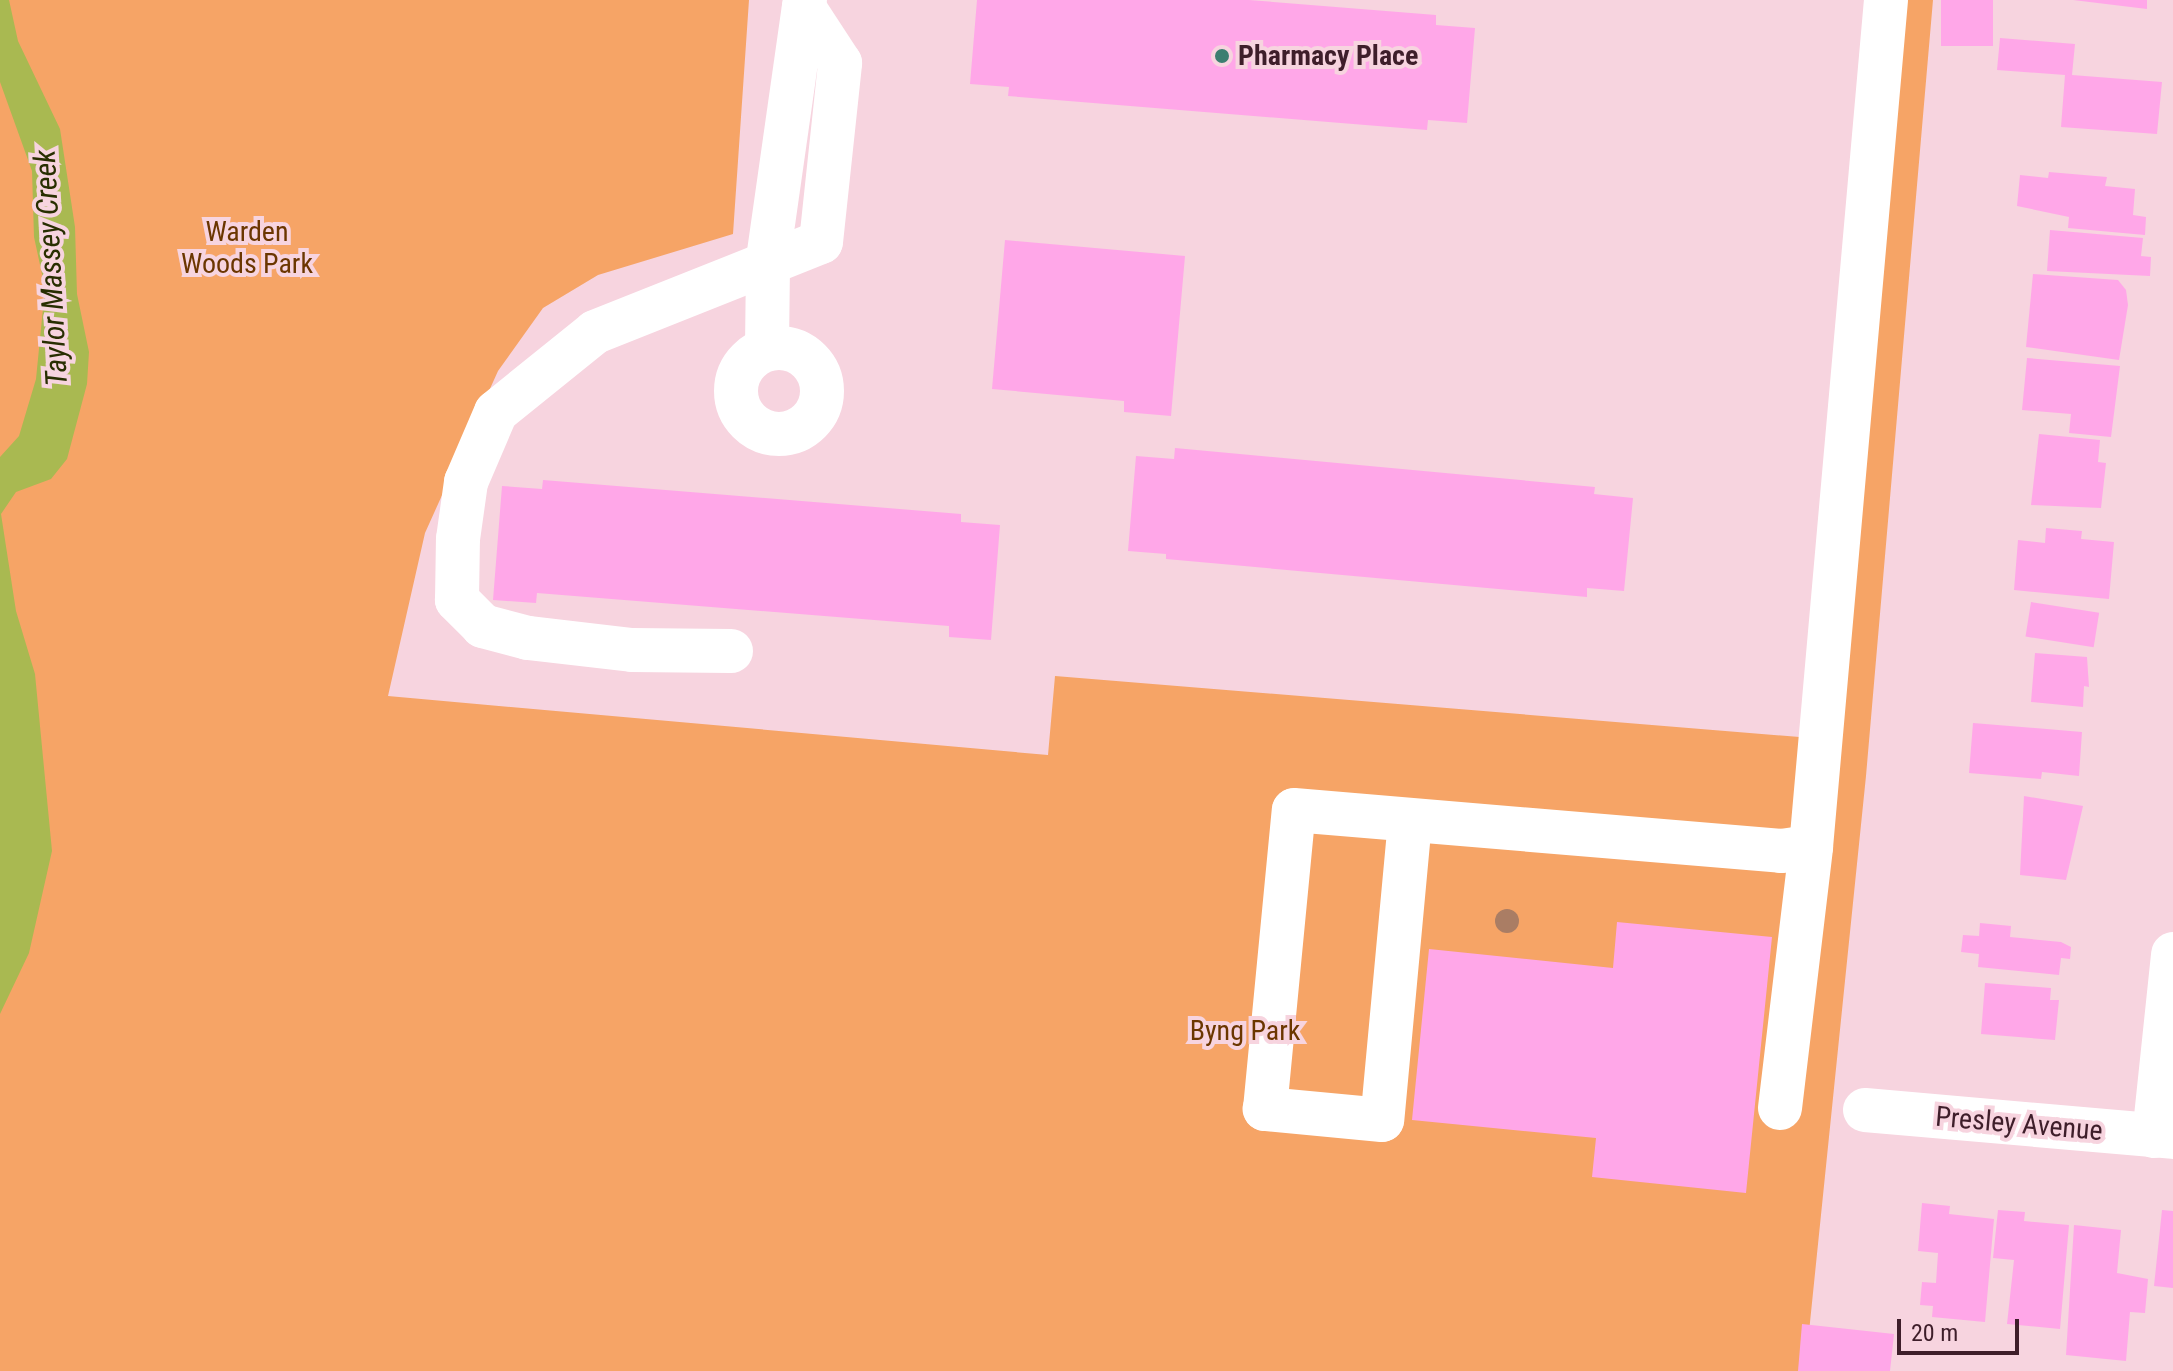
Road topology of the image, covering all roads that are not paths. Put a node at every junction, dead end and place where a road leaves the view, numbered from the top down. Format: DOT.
graph roads {
  1 [pos="1886,0"];
  2 [pos="805,4"];
  3 [pos="768,259"];
  4 [pos="767,347"];
  5 [pos="731,651"];
  6 [pos="1410,821"];
  7 [pos="1811,847"];
  8 [pos="2173,954"];
  9 [pos="1780,1108"];
  10 [pos="1865,1110"];
  11 [pos="2163,1136"];
  1 -- 7 [label="street"];
  2 -- 3 [label="street"];
  3 -- 4 [label="street"];
  3 -- 5 [label="street"];
  6 -- 6 [label="street"];
  6 -- 7 [label="street"];
  7 -- 9 [label="street"];
  8 -- 11 [label="street"];
  10 -- 11 [label="street, Presley Avenue"];
}
